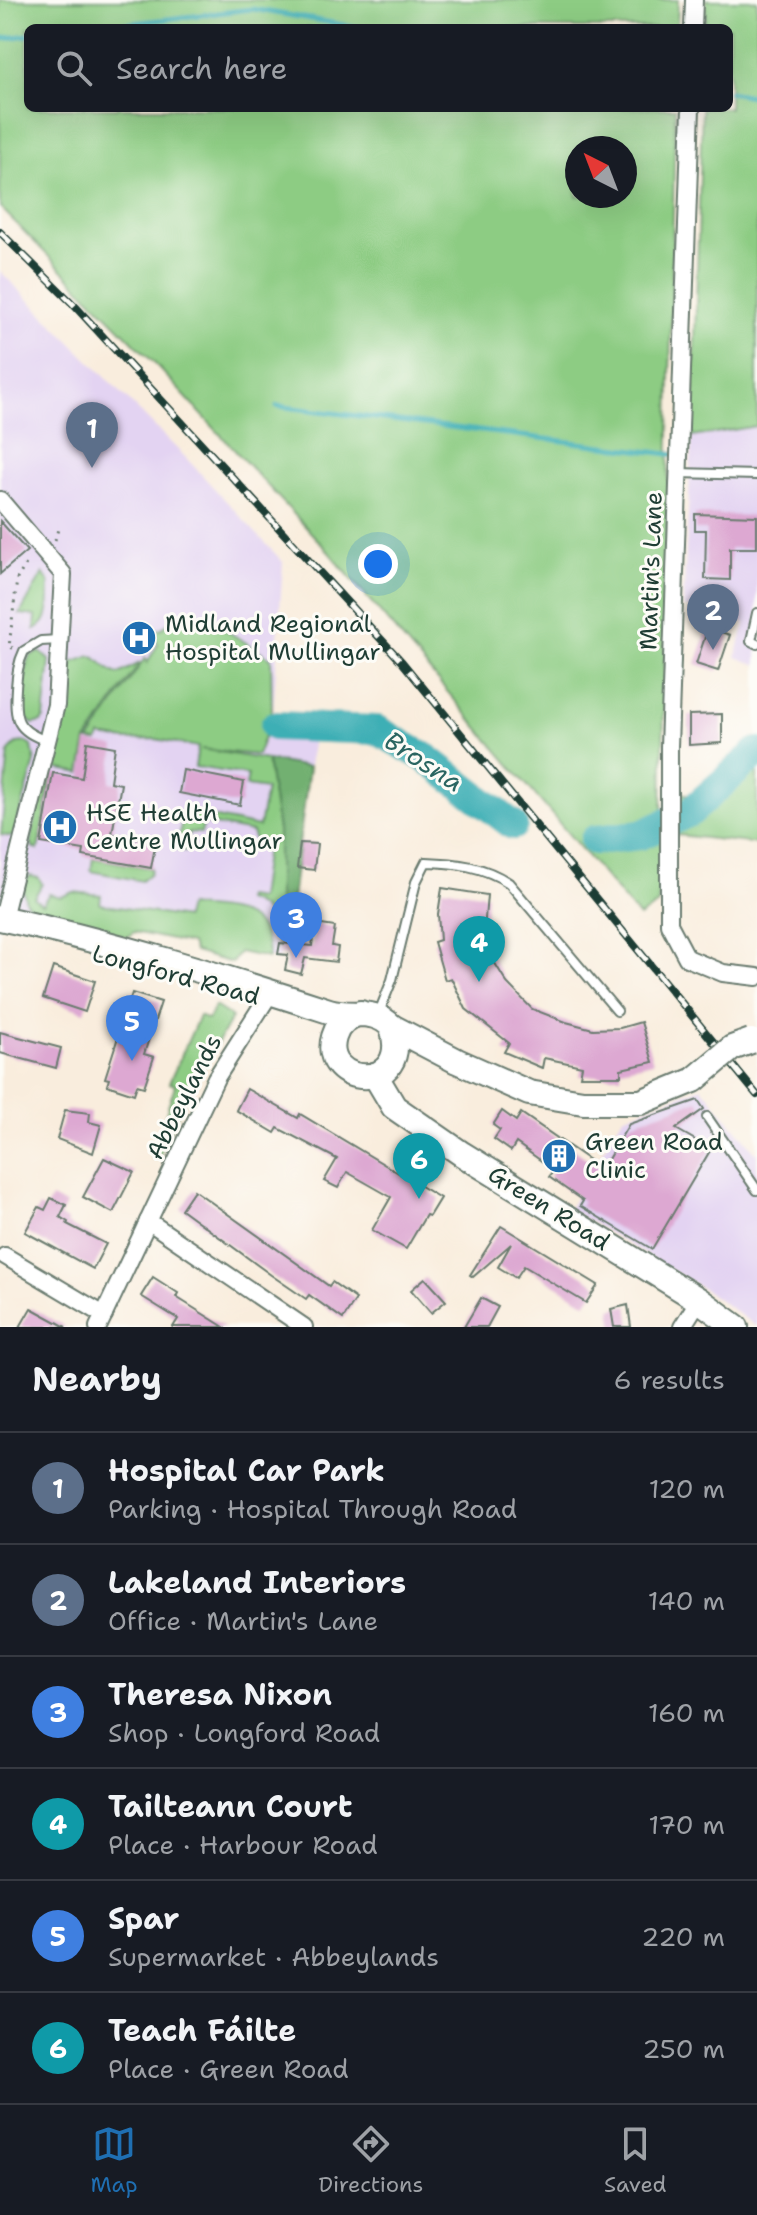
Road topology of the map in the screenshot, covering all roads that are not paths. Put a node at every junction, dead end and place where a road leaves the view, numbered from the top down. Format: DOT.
graph roads {
  1 [pos="694,0"];
  2 [pos="693,24"];
  3 [pos="691,112"];
  4 [pos="678,473"];
  5 [pos="757,475"];
  6 [pos="0,500"];
  7 [pos="757,613"];
  8 [pos="59,640"];
  9 [pos="757,644"];
  10 [pos="49,741"];
  11 [pos="1,922"];
  12 [pos="149,955"];
  13 [pos="757,977"];
  14 [pos="196,978"];
  15 [pos="267,998"];
  16 [pos="617,1011"];
  17 [pos="382,1026"];
  18 [pos="754,1040"];
  19 [pos="333,1051"];
  20 [pos="375,1075"];
  21 [pos="707,1117"];
  22 [pos="757,1190"];
  23 [pos="148,1221"];
  24 [pos="5,1256"];
  25 [pos="699,1300"];
  26 [pos="101,1321"];
  27 [pos="304,1327"];
  28 [pos="682,1327"];
  29 [pos="736,1327"];
  1 -- 2 [label="street"];
  3 -- 4 [label="street, Martin's Lane"];
  4 -- 5 [label="lane"];
  4 -- 13 [label="street, Martin's Lane"];
  6 -- 8 [label="street"];
  7 -- 9 [label="lane"];
  8 -- 10 [label="street"];
  8 -- 10 [label="lane"];
  10 -- 11 [label="street"];
  11 -- 12 [label="street"];
  11 -- 14 [label="street, Longford Road"];
  12 -- 14 [label="street"];
  12 -- 17 [label="street"];
  14 -- 15 [label="street, Longford Road"];
  15 -- 19 [label="street, Longford Road"];
  15 -- 23 [label="street, Abbeylands"];
  16 -- 17 [label="lane"];
  17 -- 18 [label="street, bridge"];
  17 -- 19 [label="street"];
  17 -- 20 [label="street"];
  19 -- 20 [label="street"];
  20 -- 25 [label="street, Green Road"];
  21 -- 22 [label="lane"];
  23 -- 26 [label="street, Abbeylands"];
  23 -- 27 [label="street"];
  24 -- 26 [label="street, Abbeylands"];
  25 -- 28 [label="street"];
  25 -- 29 [label="street, Green Road"];
}
